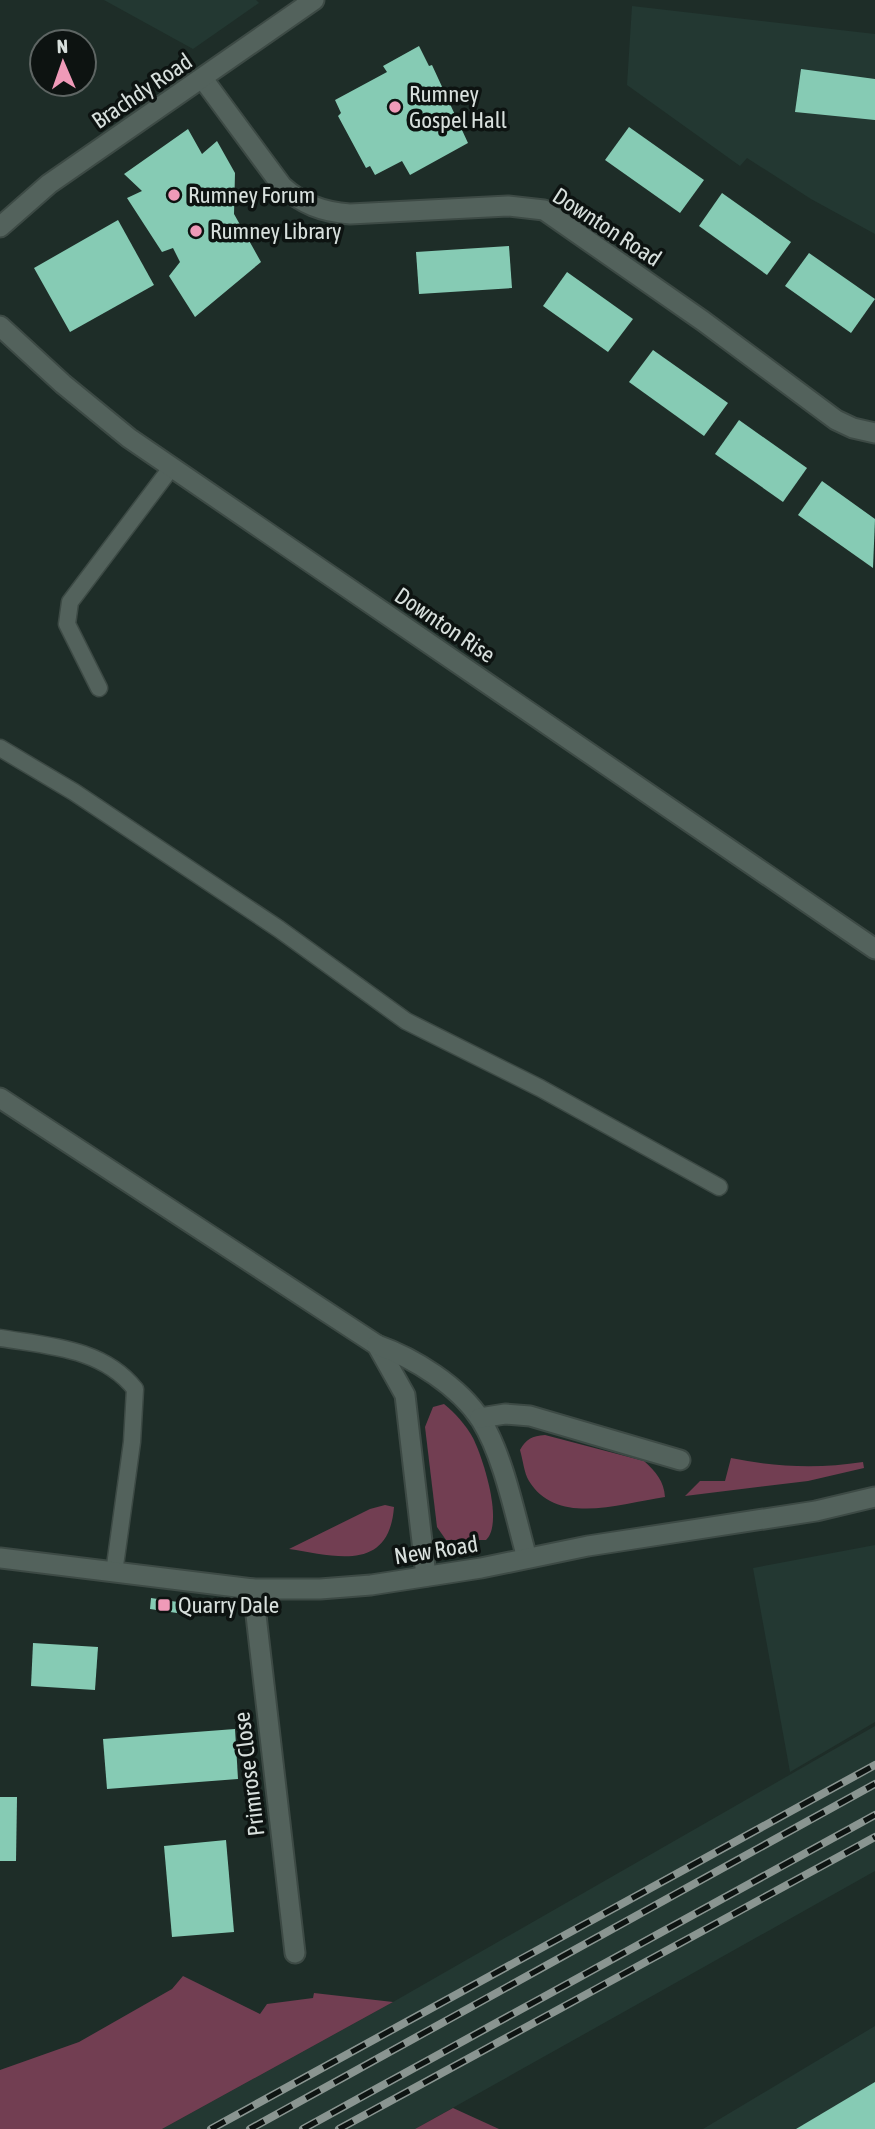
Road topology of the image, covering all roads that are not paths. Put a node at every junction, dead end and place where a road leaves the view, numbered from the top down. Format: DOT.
graph roads {
  1 [pos="314,0"];
  2 [pos="203,79"];
  3 [pos="0,227"];
  4 [pos="0,326"];
  5 [pos="875,433"];
  6 [pos="171,468"];
  7 [pos="99,688"];
  8 [pos="0,748"];
  9 [pos="875,949"];
  10 [pos="0,1098"];
  11 [pos="719,1187"];
  12 [pos="0,1338"];
  13 [pos="377,1345"];
  14 [pos="480,1418"];
  15 [pos="680,1460"];
  16 [pos="875,1497"];
  17 [pos="0,1558"];
  18 [pos="527,1558"];
  19 [pos="114,1573"];
  20 [pos="426,1576"];
  21 [pos="253,1589"];
  22 [pos="295,1953"];
  1 -- 2 [label="street, Brachdy Road"];
  2 -- 3 [label="street, Brachdy Road"];
  2 -- 5 [label="street, Downton Road"];
  4 -- 6 [label="street, Downton Rise"];
  6 -- 7 [label="lane"];
  6 -- 9 [label="street, Downton Rise"];
  8 -- 11 [label="lane"];
  10 -- 13 [label="street"];
  12 -- 19 [label="lane"];
  13 -- 14 [label="street"];
  13 -- 20 [label="street"];
  14 -- 15 [label="street"];
  14 -- 18 [label="street"];
  16 -- 18 [label="street, New Road"];
  17 -- 19 [label="street, New Road"];
  18 -- 20 [label="street, New Road"];
  19 -- 21 [label="street, New Road"];
  20 -- 21 [label="street, New Road"];
  21 -- 22 [label="street, Primrose Close"];
}
